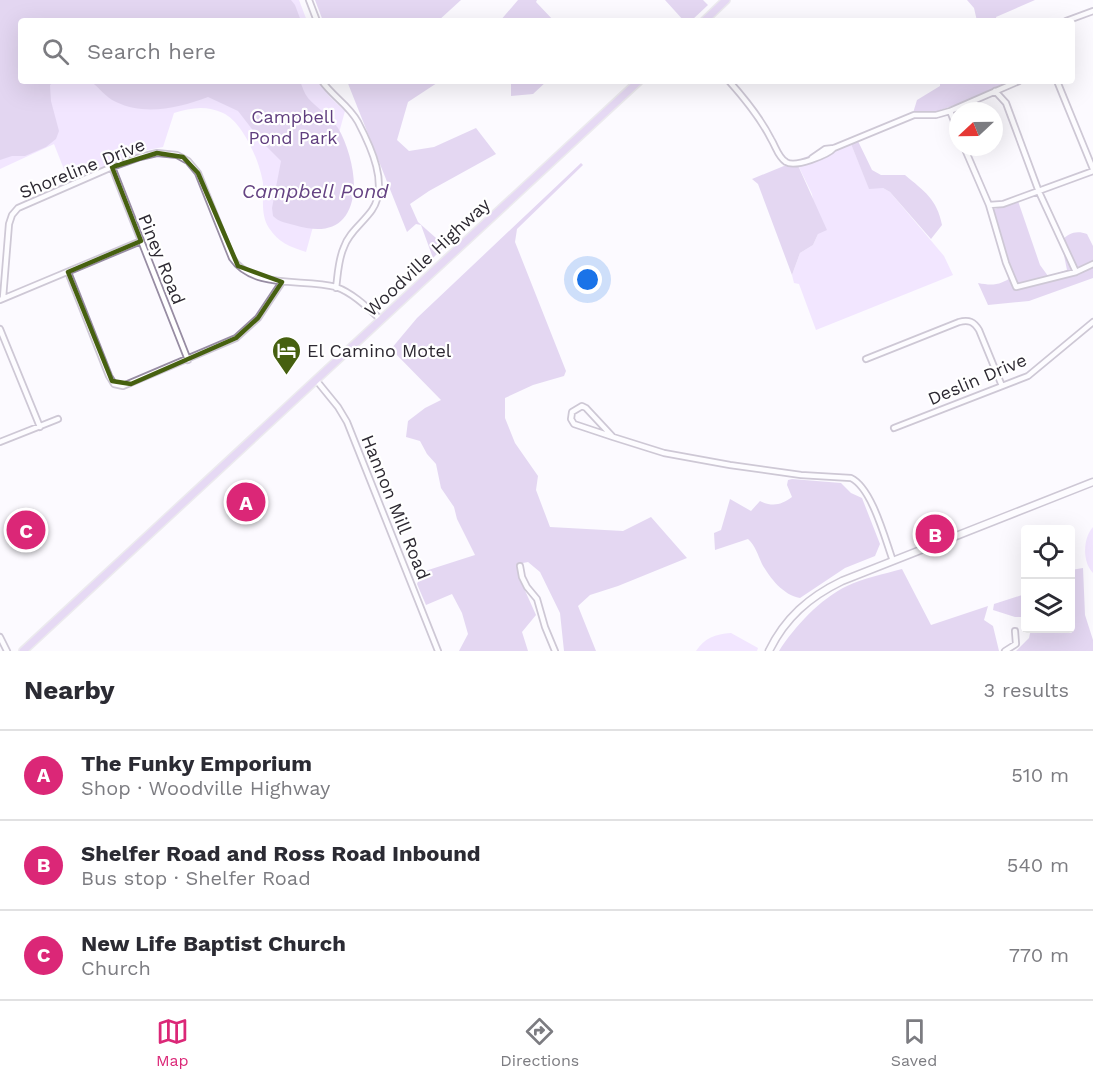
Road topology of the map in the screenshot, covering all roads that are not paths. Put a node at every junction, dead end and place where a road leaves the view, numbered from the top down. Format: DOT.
graph roads {
  1 [pos="309,0"];
  2 [pos="726,0"];
  3 [pos="1093,10"];
  4 [pos="316,18"];
  5 [pos="707,18"];
  6 [pos="1073,18"];
  7 [pos="325,84"];
  8 [pos="636,84"];
  9 [pos="732,84"];
  10 [pos="1012,84"];
  11 [pos="1058,84"];
  12 [pos="995,91"];
  13 [pos="970,102"];
  14 [pos="949,111"];
  15 [pos="968,156"];
  16 [pos="112,167"];
  17 [pos="1093,170"];
  18 [pos="1039,192"];
  19 [pos="989,205"];
  20 [pos="141,241"];
  21 [pos="1093,264"];
  22 [pos="68,272"];
  23 [pos="1076,272"];
  24 [pos="282,282"];
  25 [pos="336,288"];
  26 [pos="2,299"];
  27 [pos="381,320"];
  28 [pos="1093,322"];
  29 [pos="0,329"];
  30 [pos="866,359"];
  31 [pos="188,360"];
  32 [pos="316,380"];
  33 [pos="1002,386"];
  34 [pos="58,419"];
  35 [pos="40,427"];
  36 [pos="894,428"];
  37 [pos="613,438"];
  38 [pos="0,442"];
  39 [pos="1093,482"];
  40 [pos="892,561"];
  41 [pos="520,566"];
  42 [pos="1015,631"];
  43 [pos="0,637"];
  44 [pos="7,651"];
  45 [pos="23,651"];
  46 [pos="438,651"];
  47 [pos="555,651"];
  48 [pos="769,651"];
  49 [pos="1005,651"];
  1 -- 4 [label="street"];
  2 -- 5 [label="main road"];
  3 -- 6 [label="street"];
  7 -- 25 [label="street"];
  8 -- 27 [label="main road, Woodville Highway"];
  9 -- 14 [label="street"];
  10 -- 12 [label="street"];
  11 -- 17 [label="street"];
  12 -- 13 [label="street"];
  12 -- 18 [label="street"];
  15 -- 19 [label="street"];
  16 -- 20 [label="street, Piney Road"];
  16 -- 24 [label="street, Shoreline Drive"];
  16 -- 26 [label="street, Shoreline Drive"];
  17 -- 18 [label="street"];
  18 -- 19 [label="street"];
  18 -- 23 [label="street"];
  19 -- 23 [label="street"];
  20 -- 22 [label="street"];
  20 -- 31 [label="street, Piney Road"];
  21 -- 23 [label="street"];
  22 -- 26 [label="street"];
  22 -- 31 [label="street"];
  24 -- 25 [label="street, Shoreline Drive"];
  24 -- 31 [label="street"];
  25 -- 27 [label="street, Shoreline Drive"];
  27 -- 32 [label="main road, Woodville Highway"];
  28 -- 33 [label="street, Deslin Drive"];
  29 -- 35 [label="street"];
  30 -- 33 [label="street"];
  32 -- 45 [label="main road, Woodville Highway"];
  32 -- 46 [label="street, Hannon Mill Road"];
  33 -- 36 [label="street, Deslin Drive"];
  34 -- 35 [label="street"];
  35 -- 38 [label="street"];
  37 -- 37 [label="street"];
  37 -- 40 [label="street"];
  39 -- 40 [label="street"];
  40 -- 48 [label="street"];
  41 -- 47 [label="street"];
  42 -- 49 [label="street"];
  43 -- 44 [label="street"];
}
